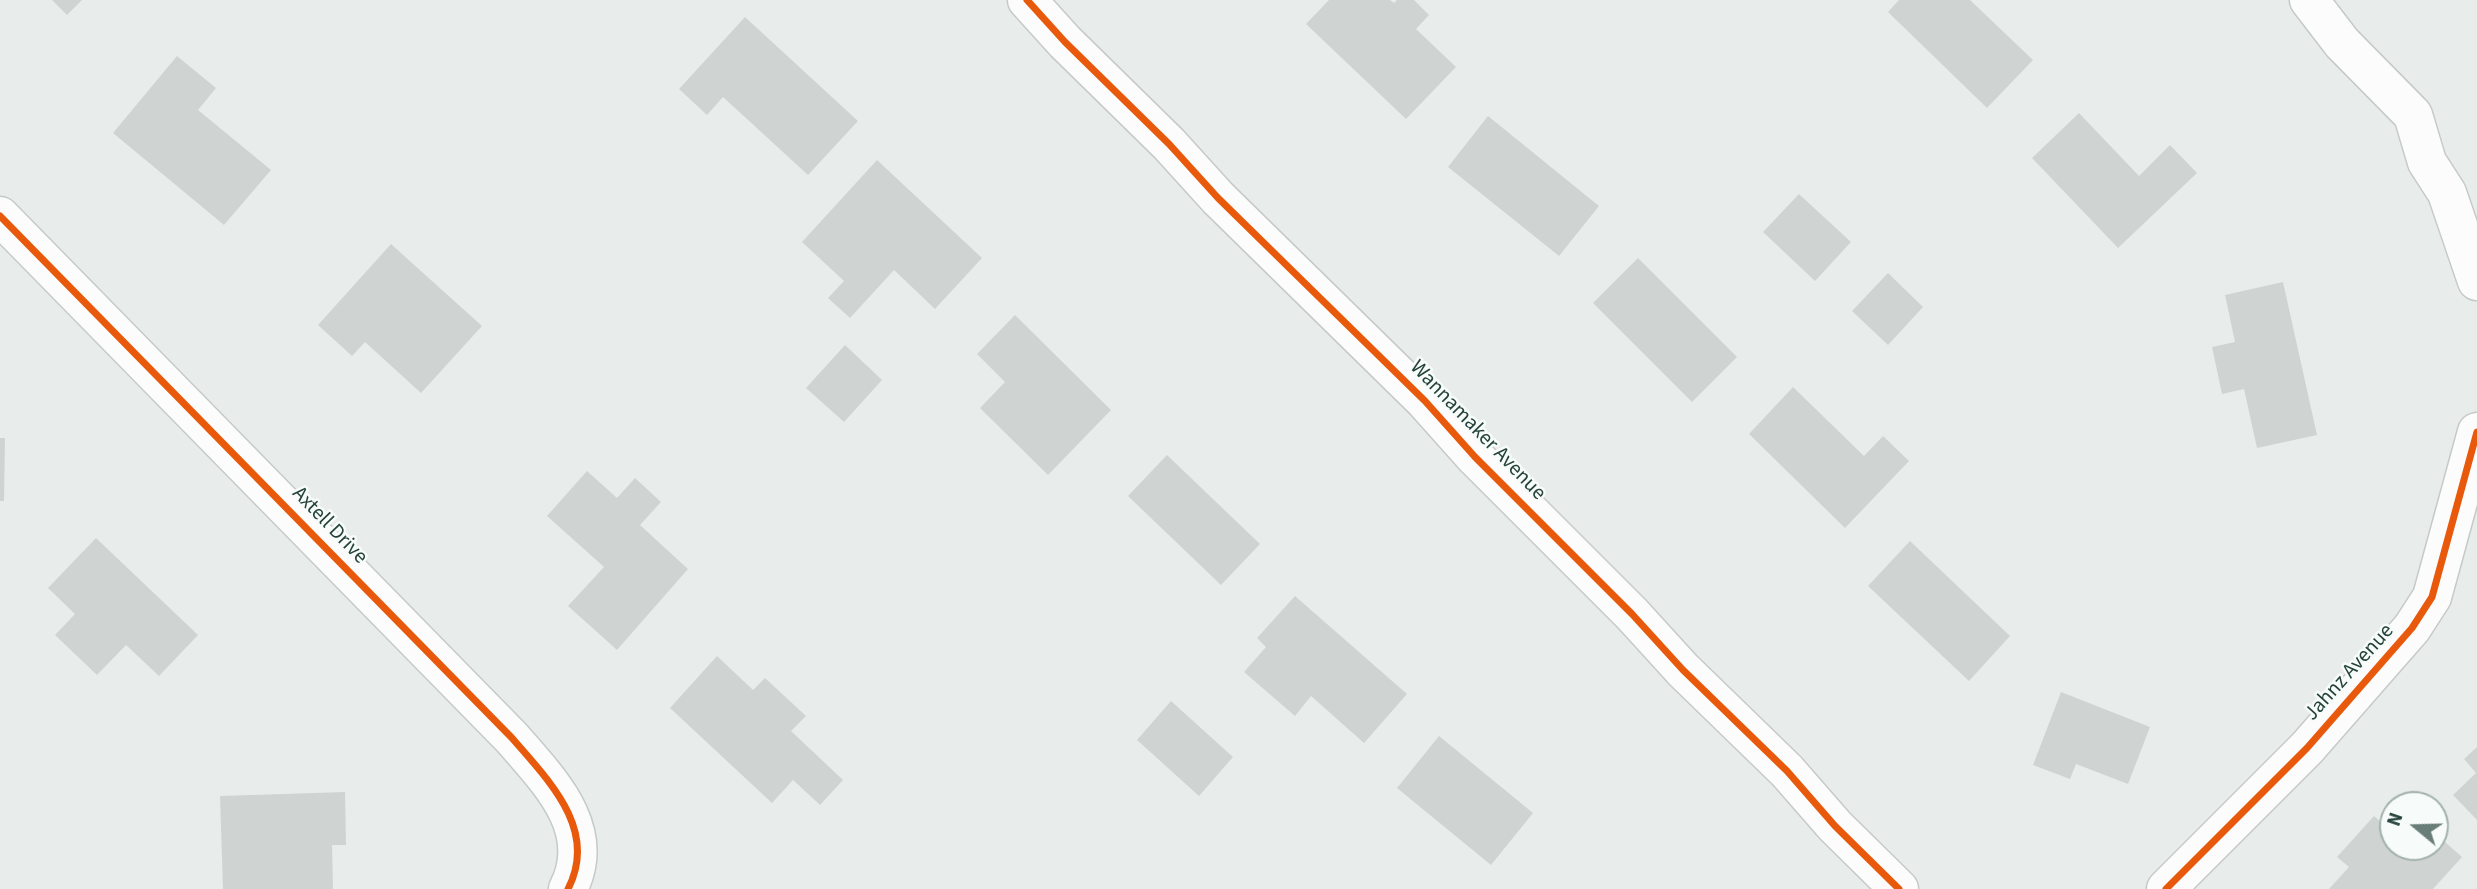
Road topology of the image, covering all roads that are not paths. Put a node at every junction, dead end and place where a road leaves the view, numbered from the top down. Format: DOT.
graph roads {
  1 [pos="1027,0"];
  2 [pos="2309,0"];
  3 [pos="0,216"];
  4 [pos="2477,281"];
  5 [pos="2477,432"];
  6 [pos="568,889"];
  7 [pos="1899,889"];
  8 [pos="2166,889"];
  1 -- 7 [label="street, Wannamaker Avenue"];
  2 -- 4 [label="street"];
  3 -- 6 [label="street, Axtell Drive"];
  5 -- 8 [label="street, Jahnz Avenue"];
}
